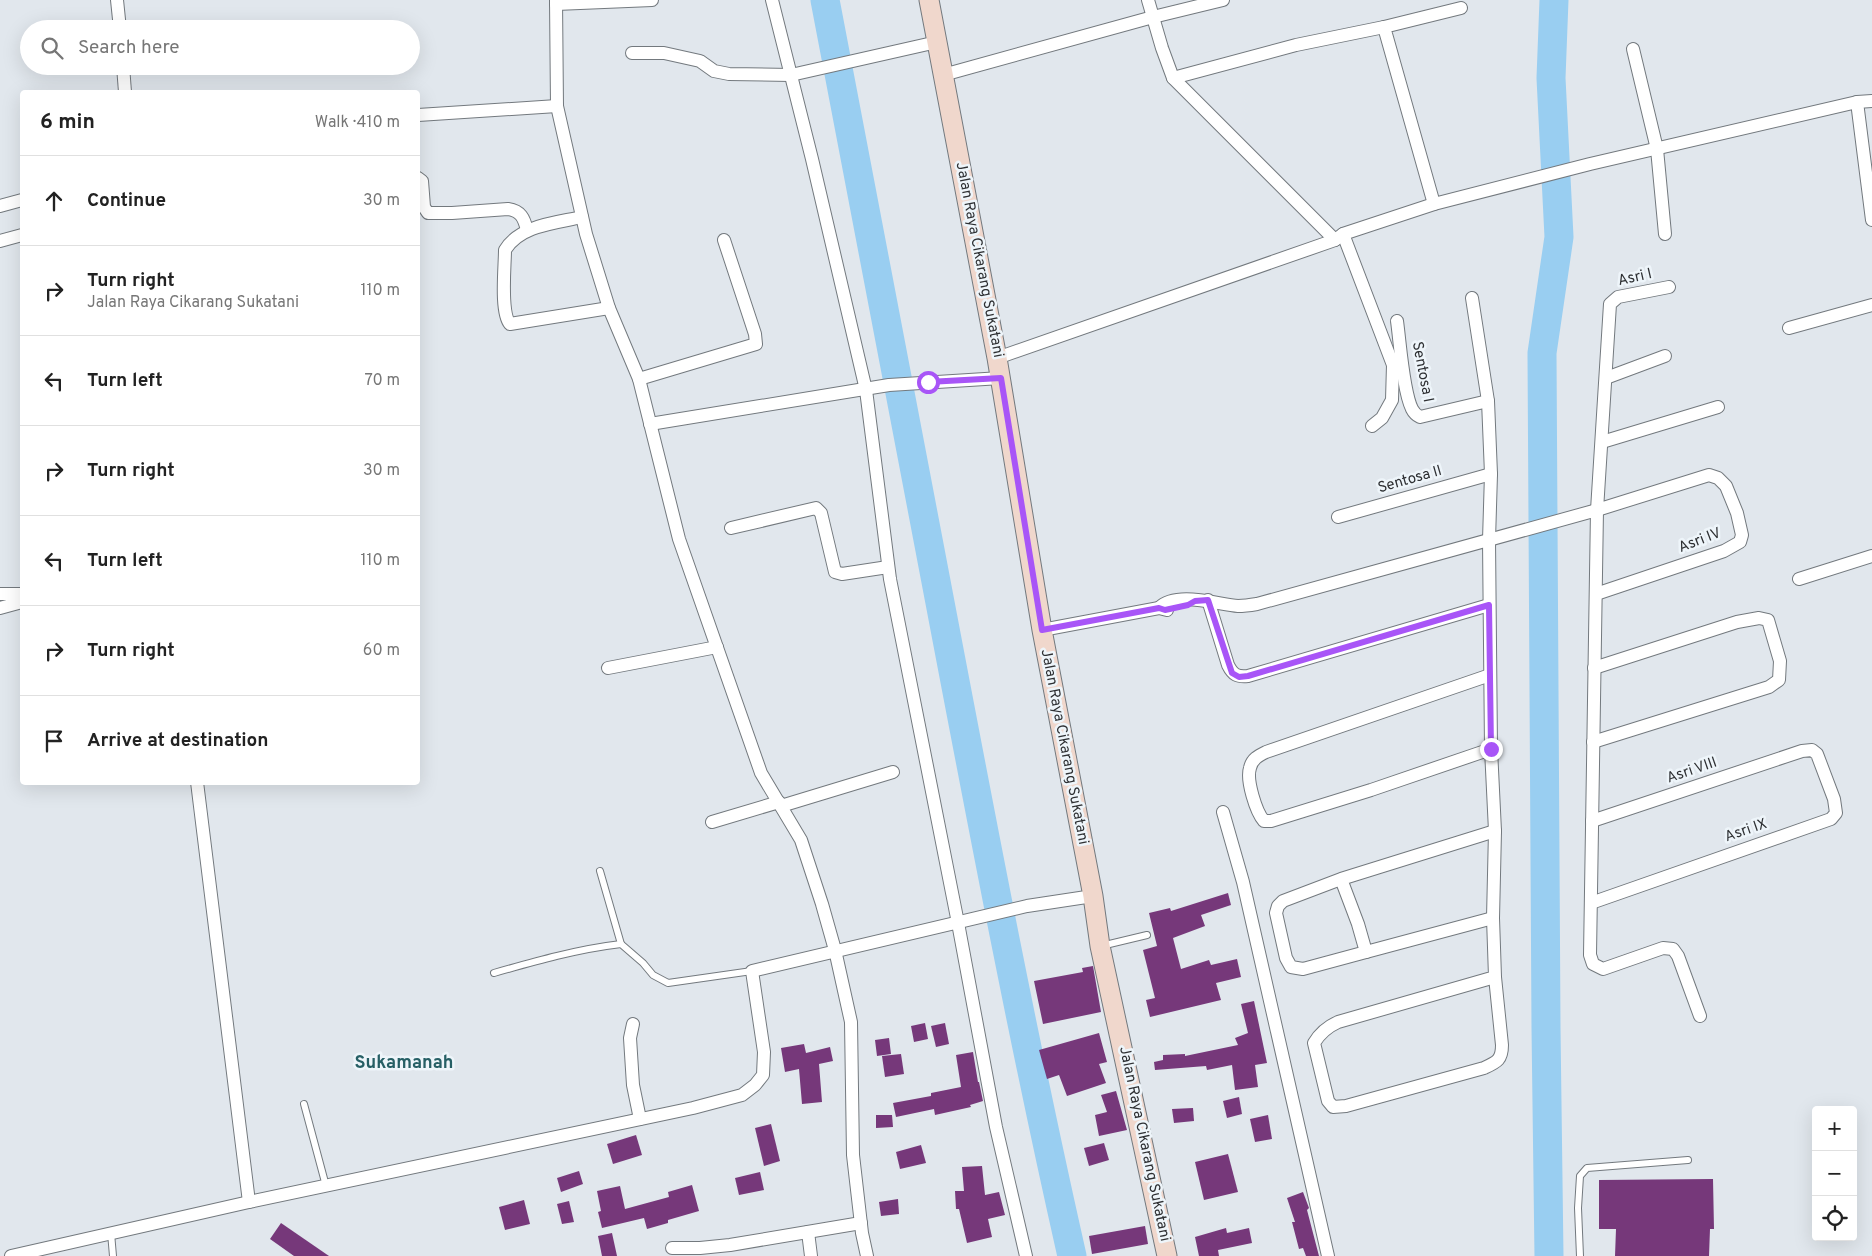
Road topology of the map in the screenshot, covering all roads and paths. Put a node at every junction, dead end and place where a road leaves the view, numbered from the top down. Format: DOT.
graph roads {
  1 [pos="117,0"];
  2 [pos="652,0"];
  3 [pos="772,0"];
  4 [pos="929,0"];
  5 [pos="1148,0"];
  6 [pos="1223,0"];
  7 [pos="556,2"];
  8 [pos="1461,8"];
  9 [pos="1153,17"];
  10 [pos="119,20"];
  11 [pos="1384,27"];
  12 [pos="937,42"];
  13 [pos="1633,49"];
  14 [pos="632,53"];
  15 [pos="124,75"];
  16 [pos="791,75"];
  17 [pos="943,75"];
  18 [pos="1173,78"];
  19 [pos="125,90"];
  20 [pos="1872,101"];
  21 [pos="1857,102"];
  22 [pos="557,106"];
  23 [pos="420,115"];
  24 [pos="1657,149"];
  25 [pos="1868,150"];
  26 [pos="420,180"];
  27 [pos="20,201"];
  28 [pos="1434,204"];
  29 [pos="0,206"];
  30 [pos="582,217"];
  31 [pos="1872,220"];
  32 [pos="527,230"];
  33 [pos="1665,234"];
  34 [pos="20,236"];
  35 [pos="1339,237"];
  36 [pos="724,240"];
  37 [pos="0,241"];
  38 [pos="1669,287"];
  39 [pos="1472,298"];
  40 [pos="1872,305"];
  41 [pos="609,308"];
  42 [pos="1396,320"];
  43 [pos="1790,328"];
  44 [pos="1665,356"];
  45 [pos="997,358"];
  46 [pos="1001,378"];
  47 [pos="1606,378"];
  48 [pos="639,379"];
  49 [pos="866,390"];
  50 [pos="1488,401"];
  51 [pos="1718,407"];
  52 [pos="650,424"];
  53 [pos="1372,426"];
  54 [pos="1602,442"];
  55 [pos="1491,474"];
  56 [pos="1597,510"];
  57 [pos="1338,517"];
  58 [pos="730,528"];
  59 [pos="1489,540"];
  60 [pos="1872,556"];
  61 [pos="888,566"];
  62 [pos="1799,579"];
  63 [pos="0,594"];
  64 [pos="20,594"];
  65 [pos="1596,594"];
  66 [pos="1201,601"];
  67 [pos="20,603"];
  68 [pos="1489,605"];
  69 [pos="0,608"];
  70 [pos="1042,630"];
  71 [pos="717,647"];
  72 [pos="608,668"];
  73 [pos="1594,668"];
  74 [pos="1490,675"];
  75 [pos="1593,742"];
  76 [pos="1491,749"];
  77 [pos="1802,751"];
  78 [pos="893,772"];
  79 [pos="197,785"];
  80 [pos="780,804"];
  81 [pos="1223,812"];
  82 [pos="1592,821"];
  83 [pos="712,822"];
  84 [pos="1495,831"];
  85 [pos="600,871"];
  86 [pos="1341,879"];
  87 [pos="1093,896"];
  88 [pos="1591,903"];
  89 [pos="1493,918"];
  90 [pos="958,923"];
  91 [pos="1147,935"];
  92 [pos="621,944"];
  93 [pos="1100,946"];
  94 [pos="835,950"];
  95 [pos="1366,952"];
  96 [pos="752,971"];
  97 [pos="494,973"];
  98 [pos="1495,977"];
  99 [pos="1700,1016"];
  100 [pos="633,1024"];
  101 [pos="304,1104"];
  102 [pos="640,1119"];
  103 [pos="1688,1160"];
  104 [pos="326,1186"];
  105 [pos="249,1202"];
  106 [pos="861,1223"];
  107 [pos="808,1232"];
  108 [pos="111,1233"];
  109 [pos="672,1248"];
  110 [pos="11,1256"];
  111 [pos="113,1256"];
  112 [pos="811,1256"];
  113 [pos="868,1256"];
  114 [pos="1026,1256"];
  115 [pos="1168,1256"];
  116 [pos="1328,1256"];
  117 [pos="1580,1256"];
  1 -- 10 [label="street"];
  2 -- 7 [label="street"];
  3 -- 16 [label="street"];
  4 -- 12 [label="main road, Jalan Raya Cikarang Sukatani"];
  5 -- 9 [label="street"];
  6 -- 9 [label="street"];
  7 -- 22 [label="street"];
  8 -- 11 [label="street"];
  9 -- 17 [label="street"];
  9 -- 18 [label="street"];
  11 -- 18 [label="street"];
  11 -- 28 [label="street"];
  12 -- 16 [label="street"];
  12 -- 17 [label="main road, Jalan Raya Cikarang Sukatani"];
  13 -- 24 [label="street"];
  14 -- 16 [label="street"];
  15 -- 19 [label="street"];
  16 -- 49 [label="street"];
  17 -- 45 [label="main road, Jalan Raya Cikarang Sukatani"];
  18 -- 35 [label="street"];
  20 -- 21 [label="street"];
  21 -- 24 [label="street"];
  21 -- 25 [label="street"];
  22 -- 23 [label="street"];
  22 -- 30 [label="street"];
  24 -- 28 [label="street"];
  24 -- 33 [label="street"];
  25 -- 31 [label="street"];
  26 -- 32 [label="street"];
  27 -- 29 [label="street"];
  28 -- 35 [label="street"];
  30 -- 32 [label="street"];
  30 -- 41 [label="street"];
  32 -- 41 [label="street"];
  34 -- 37 [label="street"];
  35 -- 45 [label="street"];
  35 -- 53 [label="street"];
  36 -- 48 [label="street"];
  38 -- 47 [label="street, Asri I"];
  39 -- 50 [label="street"];
  40 -- 43 [label="street"];
  41 -- 48 [label="street"];
  42 -- 50 [label="street, Sentosa I"];
  44 -- 47 [label="street"];
  45 -- 46 [label="main road, Jalan Raya Cikarang Sukatani"];
  46 -- 49 [label="street"];
  46 -- 70 [label="main road, Jalan Raya Cikarang Sukatani"];
  47 -- 54 [label="street"];
  48 -- 52 [label="street"];
  49 -- 52 [label="street"];
  49 -- 61 [label="street"];
  50 -- 55 [label="street"];
  51 -- 54 [label="street"];
  52 -- 71 [label="street"];
  54 -- 56 [label="street"];
  55 -- 57 [label="street, Sentosa II"];
  55 -- 59 [label="street"];
  56 -- 59 [label="street"];
  56 -- 65 [label="street"];
  56 -- 65 [label="street, Asri IV"];
  58 -- 61 [label="street"];
  59 -- 66 [label="street"];
  59 -- 68 [label="street"];
  60 -- 62 [label="street"];
  61 -- 90 [label="street"];
  63 -- 64 [label="street"];
  65 -- 73 [label="street"];
  66 -- 68 [label="street"];
  66 -- 70 [label="street"];
  67 -- 69 [label="street"];
  68 -- 74 [label="street"];
  70 -- 87 [label="main road, Jalan Raya Cikarang Sukatani"];
  71 -- 72 [label="street"];
  71 -- 80 [label="street"];
  73 -- 75 [label="street"];
  73 -- 75 [label="street"];
  74 -- 76 [label="street"];
  74 -- 76 [label="street"];
  75 -- 82 [label="street"];
  76 -- 84 [label="street"];
  77 -- 82 [label="street, Asri VIII"];
  77 -- 88 [label="street, Asri IX"];
  78 -- 80 [label="street"];
  79 -- 105 [label="street"];
  80 -- 83 [label="street"];
  80 -- 94 [label="street"];
  81 -- 116 [label="street"];
  82 -- 88 [label="street"];
  84 -- 86 [label="street"];
  84 -- 89 [label="street"];
  85 -- 92 [label="lane"];
  86 -- 95 [label="street"];
  86 -- 95 [label="street"];
  87 -- 90 [label="street"];
  87 -- 93 [label="main road, Jalan Raya Cikarang Sukatani"];
  88 -- 99 [label="street"];
  89 -- 95 [label="street"];
  89 -- 98 [label="street"];
  90 -- 94 [label="street"];
  90 -- 114 [label="street"];
  91 -- 93 [label="lane"];
  92 -- 96 [label="lane"];
  92 -- 97 [label="lane"];
  93 -- 115 [label="main road, Jalan Raya Cikarang Sukatani"];
  94 -- 96 [label="street"];
  94 -- 106 [label="street"];
  96 -- 102 [label="street"];
  98 -- 98 [label="street"];
  100 -- 102 [label="street"];
  101 -- 104 [label="lane"];
  102 -- 104 [label="street"];
  103 -- 117 [label="lane"];
  104 -- 105 [label="street"];
  105 -- 108 [label="street"];
  106 -- 107 [label="street"];
  106 -- 113 [label="street"];
  107 -- 109 [label="street"];
  107 -- 112 [label="street"];
  108 -- 110 [label="street"];
  108 -- 111 [label="lane"];
}
